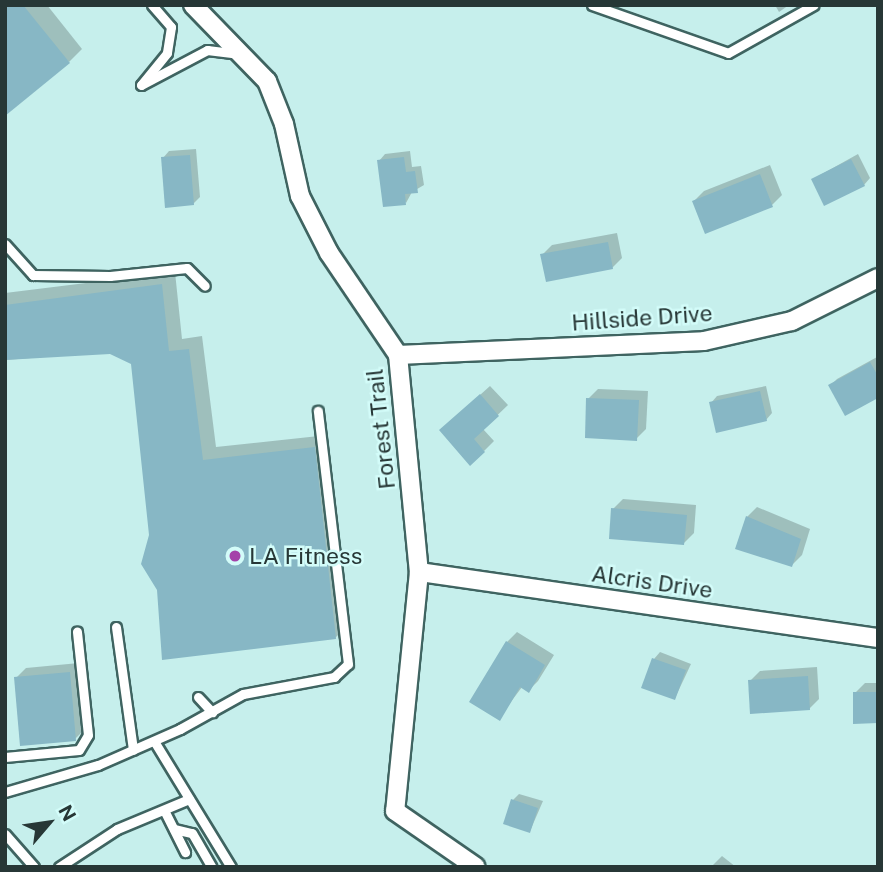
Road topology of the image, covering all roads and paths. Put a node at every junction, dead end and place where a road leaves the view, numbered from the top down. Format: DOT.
graph roads {
  1 [pos="152,5"];
  2 [pos="193,5"];
  3 [pos="592,5"];
  4 [pos="814,5"];
  5 [pos="244,55"];
  6 [pos="5,244"];
  7 [pos="878,278"];
  8 [pos="205,286"];
  9 [pos="398,355"];
  10 [pos="318,411"];
  11 [pos="419,572"];
  12 [pos="116,628"];
  13 [pos="77,632"];
  14 [pos="878,638"];
  15 [pos="198,697"];
  16 [pos="212,712"];
  17 [pos="154,741"];
  18 [pos="133,750"];
  19 [pos="5,757"];
  20 [pos="5,792"];
  21 [pos="189,799"];
  22 [pos="165,812"];
  23 [pos="174,830"];
  24 [pos="5,834"];
  25 [pos="185,852"];
  26 [pos="34,867"];
  27 [pos="59,867"];
  28 [pos="212,867"];
  29 [pos="231,867"];
  30 [pos="476,867"];
  1 -- 5 [label="lane"];
  2 -- 5 [label="street, Forest Trail"];
  3 -- 4 [label="lane"];
  5 -- 9 [label="street, Forest Trail"];
  6 -- 8 [label="lane"];
  7 -- 9 [label="street, Hillside Drive"];
  9 -- 11 [label="street, Forest Trail"];
  10 -- 16 [label="lane"];
  11 -- 14 [label="street, Alcris Drive"];
  11 -- 30 [label="street, Forest Trail"];
  12 -- 18 [label="lane"];
  13 -- 19 [label="lane"];
  15 -- 16 [label="lane"];
  16 -- 17 [label="lane"];
  17 -- 18 [label="lane"];
  17 -- 21 [label="lane"];
  18 -- 20 [label="lane"];
  21 -- 22 [label="lane"];
  21 -- 29 [label="lane"];
  22 -- 23 [label="lane"];
  22 -- 27 [label="lane"];
  23 -- 25 [label="lane"];
  23 -- 28 [label="lane"];
  24 -- 26 [label="lane"];
}
